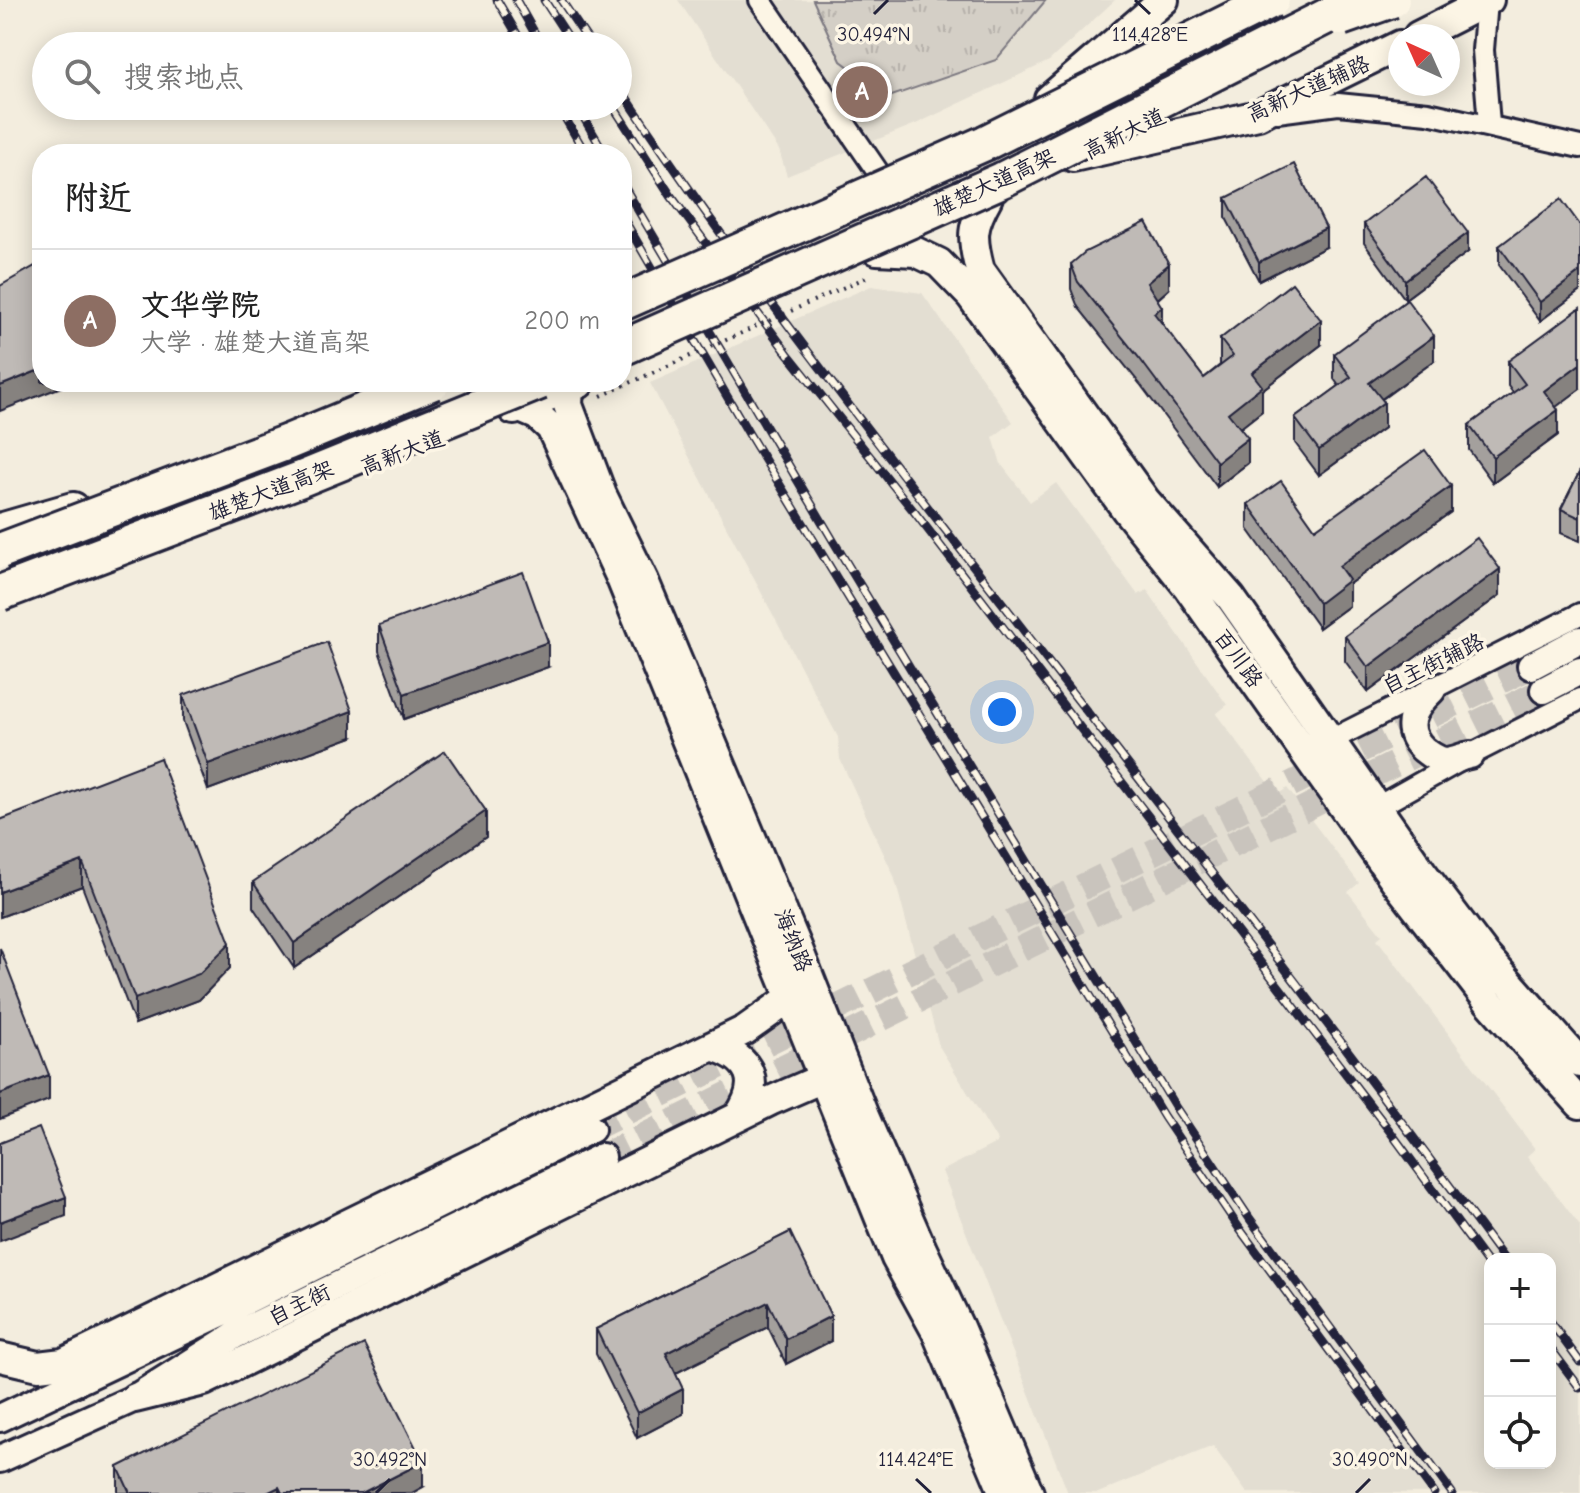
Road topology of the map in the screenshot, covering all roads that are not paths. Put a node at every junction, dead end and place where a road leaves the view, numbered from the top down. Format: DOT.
graph roads {
  1 [pos="760,0"];
  2 [pos="1164,0"];
  3 [pos="1241,0"];
  4 [pos="1249,0"];
  5 [pos="1272,0"];
  6 [pos="1359,0"];
  7 [pos="1389,0"];
  8 [pos="1488,1"];
  9 [pos="1442,24"];
  10 [pos="1298,32"];
  11 [pos="1388,51"];
  12 [pos="1101,85"];
  13 [pos="1049,99"];
  14 [pos="1258,115"];
  15 [pos="1489,124"];
  16 [pos="1580,147"];
  17 [pos="1073,157"];
  18 [pos="882,178"];
  19 [pos="988,197"];
  20 [pos="829,200"];
  21 [pos="867,262"];
  22 [pos="632,299"];
  23 [pos="632,344"];
  24 [pos="380,392"];
  25 [pos="409,392"];
  26 [pos="557,392"];
  27 [pos="557,392"];
  28 [pos="559,392"];
  29 [pos="561,392"];
  30 [pos="100,502"];
  31 [pos="0,530"];
  32 [pos="0,551"];
  33 [pos="125,559"];
  34 [pos="0,593"];
  35 [pos="0,606"];
  36 [pos="1580,614"];
  37 [pos="1580,640"];
  38 [pos="1531,666"];
  39 [pos="1580,671"];
  40 [pos="1432,690"];
  41 [pos="1544,690"];
  42 [pos="1580,699"];
  43 [pos="1318,746"];
  44 [pos="1470,755"];
  45 [pos="1365,814"];
  46 [pos="802,993"];
  47 [pos="712,1046"];
  48 [pos="1580,1063"];
  49 [pos="834,1074"];
  50 [pos="1580,1104"];
  51 [pos="738,1117"];
  52 [pos="591,1129"];
  53 [pos="602,1157"];
  54 [pos="221,1313"];
  55 [pos="106,1343"];
  56 [pos="0,1357"];
  57 [pos="135,1398"];
  58 [pos="0,1418"];
  59 [pos="0,1459"];
  60 [pos="1004,1493"];
  61 [pos="1029,1493"];
  1 -- 18 [label="street"];
  2 -- 13 [label="main road"];
  3 -- 12 [label="highway, bridge"];
  4 -- 13 [label="main road"];
  5 -- 12 [label="highway, 雄楚大道高架, bridge"];
  6 -- 10 [label="highway, 雄楚大道高架, bridge"];
  7 -- 10 [label="highway, bridge"];
  7 -- 17 [label="main road, 高新大道"];
  8 -- 9 [label="main road"];
  8 -- 15 [label="street"];
  10 -- 23 [label="highway, 雄楚大道高架, bridge"];
  11 -- 14 [label="main road, 高新大道辅路"];
  12 -- 22 [label="highway, 雄楚大道高架, bridge"];
  13 -- 18 [label="main road"];
  14 -- 15 [label="street"];
  14 -- 17 [label="main road, 高新大道辅路"];
  15 -- 16 [label="street"];
  17 -- 19 [label="main road, 高新大道"];
  18 -- 20 [label="main road"];
  19 -- 21 [label="main road, 高新大道"];
  19 -- 43 [label="main road, 百川路"];
  21 -- 43 [label="main road, 百川路"];
  24 -- 30 [label="main road"];
  25 -- 32 [label="highway, 雄楚大道高架, bridge"];
  26 -- 33 [label="main road, 高新大道"];
  27 -- 34 [label="highway, 雄楚大道高架, bridge"];
  28 -- 46 [label="main road, 海纳路"];
  29 -- 46 [label="main road, 海纳路"];
  30 -- 31 [label="main road"];
  30 -- 33 [label="main road"];
  33 -- 35 [label="main road, 高新大道"];
  36 -- 40 [label="street, 自主街辅路"];
  37 -- 38 [label="street"];
  39 -- 41 [label="street"];
  40 -- 43 [label="street, 自主街辅路"];
  40 -- 44 [label="street"];
  42 -- 44 [label="street"];
  43 -- 45 [label="main road, 百川路"];
  44 -- 45 [label="street"];
  45 -- 48 [label="main road, 百川路"];
  45 -- 50 [label="main road, 百川路"];
  46 -- 47 [label="main road"];
  46 -- 49 [label="main road, 海纳路"];
  47 -- 51 [label="main road"];
  47 -- 55 [label="main road"];
  49 -- 51 [label="main road"];
  49 -- 60 [label="main road, 海纳路"];
  49 -- 61 [label="main road, 海纳路"];
  51 -- 57 [label="main road"];
  52 -- 54 [label="street, 自主街"];
  53 -- 57 [label="street, 自主街"];
  54 -- 55 [label="street"];
  54 -- 58 [label="street, 自主街"];
  55 -- 56 [label="main road"];
  57 -- 59 [label="street, 自主街"];
}
